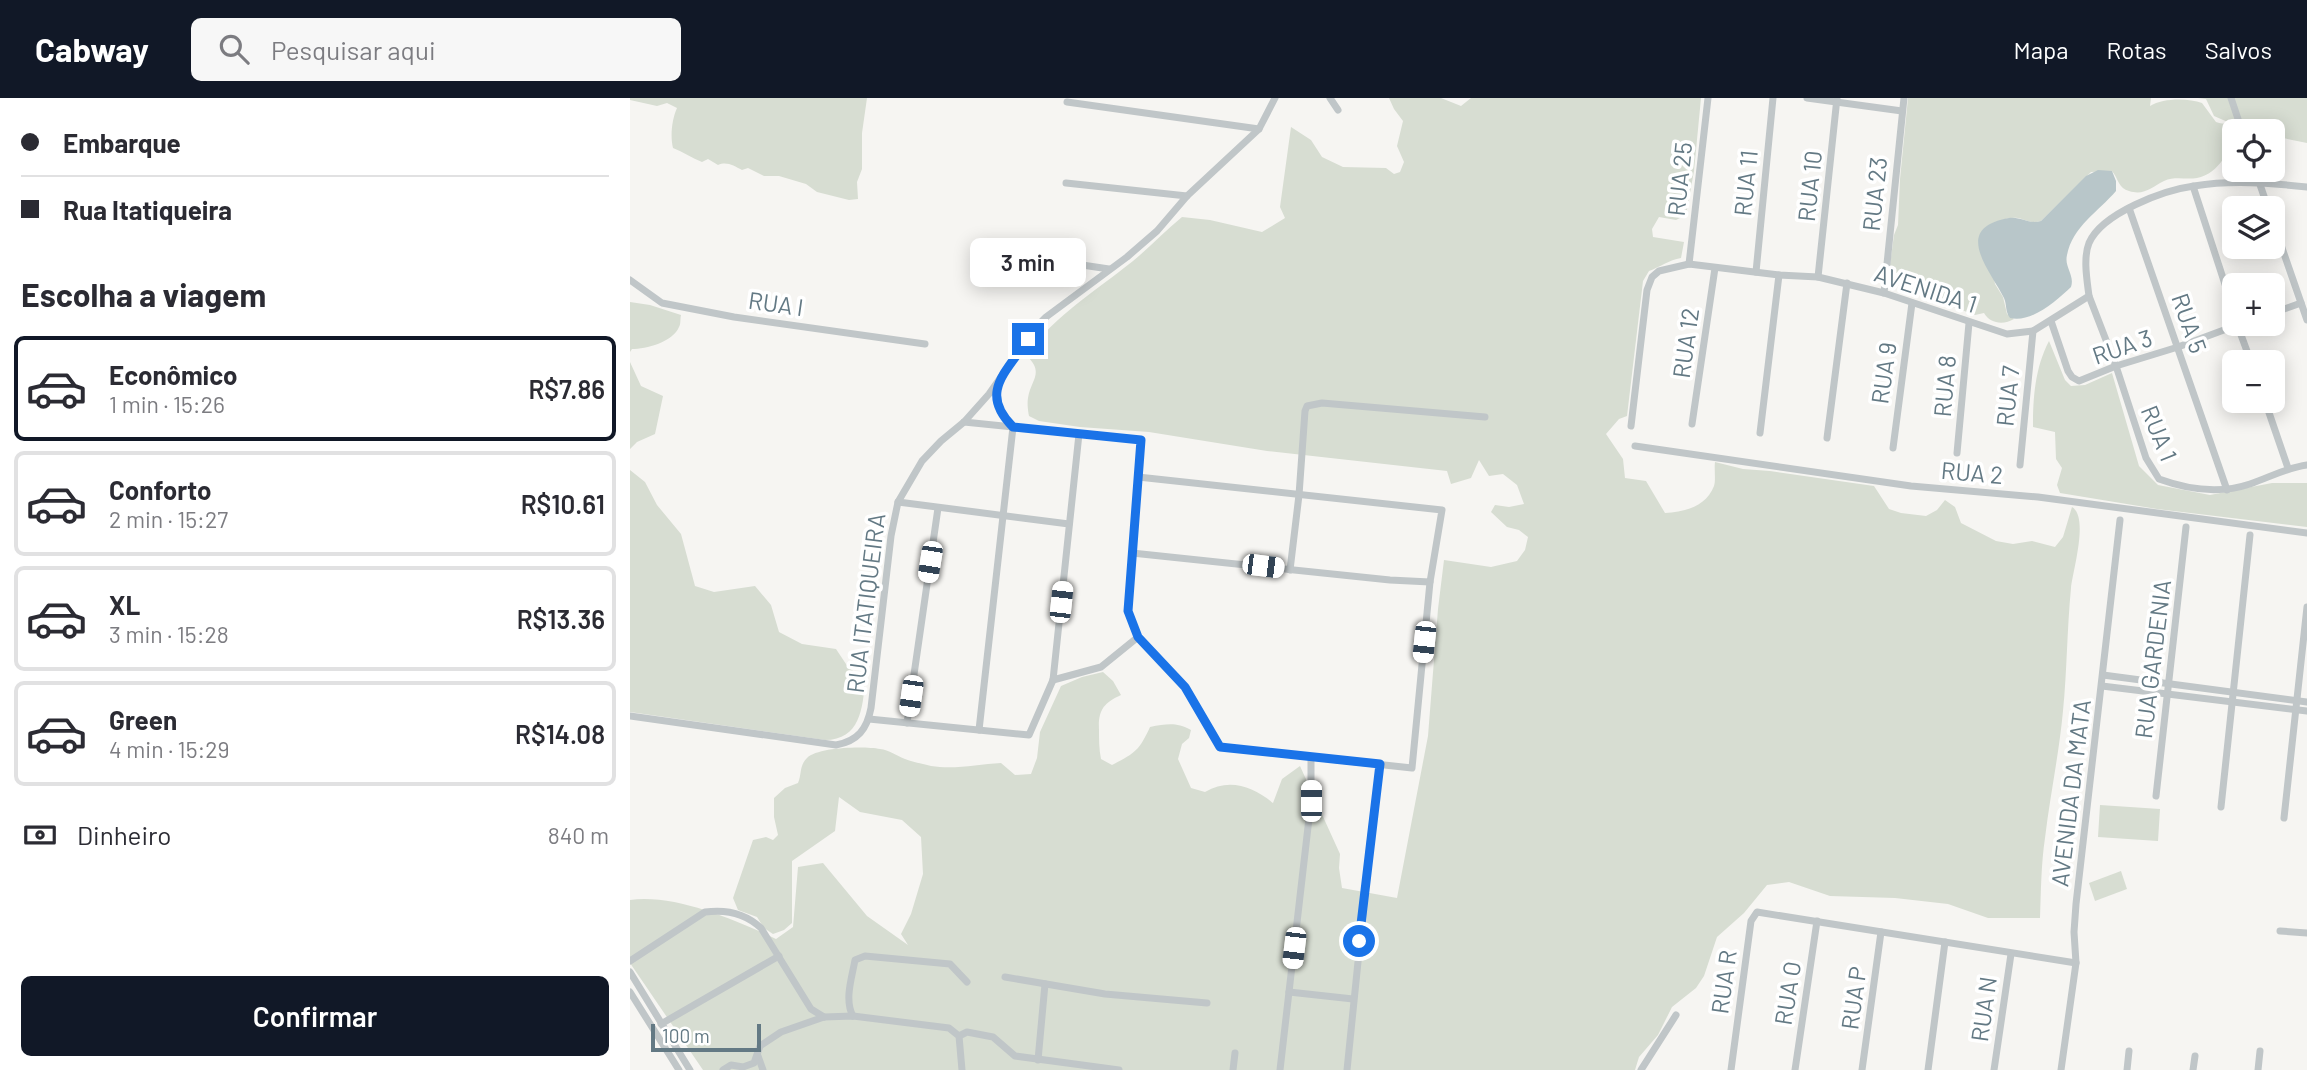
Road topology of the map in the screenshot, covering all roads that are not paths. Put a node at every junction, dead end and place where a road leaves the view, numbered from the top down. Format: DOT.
graph roads {
  1 [pos="1275,98"];
  2 [pos="1329,98"];
  3 [pos="1708,98"];
  4 [pos="1773,98"];
  5 [pos="1807,98"];
  6 [pos="1904,98"];
  7 [pos="2231,98"];
  8 [pos="1837,100"];
  9 [pos="1067,102"];
  10 [pos="1338,110"];
  11 [pos="1902,111"];
  12 [pos="2238,119"];
  13 [pos="1259,130"];
  14 [pos="2259,182"];
  15 [pos="1066,183"];
  16 [pos="2193,186"];
  17 [pos="2307,188"];
  18 [pos="1188,196"];
  19 [pos="2264,196"];
  20 [pos="2129,208"];
  21 [pos="2285,257"];
  22 [pos="1042,259"];
  23 [pos="1689,264"];
  24 [pos="1715,268"];
  25 [pos="1110,269"];
  26 [pos="1756,272"];
  27 [pos="1779,275"];
  28 [pos="2222,276"];
  29 [pos="1818,277"];
  30 [pos="630,280"];
  31 [pos="1847,283"];
  32 [pos="1884,293"];
  33 [pos="2089,296"];
  34 [pos="1912,303"];
  35 [pos="2301,303"];
  36 [pos="2285,309"];
  37 [pos="2307,320"];
  38 [pos="2051,321"];
  39 [pos="1969,323"];
  40 [pos="2222,330"];
  41 [pos="2033,331"];
  42 [pos="925,344"];
  43 [pos="2178,347"];
  44 [pos="2116,366"];
  45 [pos="1006,372"];
  46 [pos="2269,413"];
  47 [pos="1485,417"];
  48 [pos="964,422"];
  49 [pos="1692,425"];
  50 [pos="1631,426"];
  51 [pos="1013,427"];
  52 [pos="1760,433"];
  53 [pos="1079,434"];
  54 [pos="1827,438"];
  55 [pos="1635,446"];
  56 [pos="1893,448"];
  57 [pos="1957,453"];
  58 [pos="2307,464"];
  59 [pos="2020,465"];
  60 [pos="2288,468"];
  61 [pos="1138,477"];
  62 [pos="2227,490"];
  63 [pos="1299,495"];
  64 [pos="898,502"];
  65 [pos="939,508"];
  66 [pos="1003,515"];
  67 [pos="2120,520"];
  68 [pos="1069,524"];
  69 [pos="2186,527"];
  70 [pos="2307,533"];
  71 [pos="2250,535"];
  72 [pos="1132,553"];
  73 [pos="1290,570"];
  74 [pos="1430,582"];
  75 [pos="2307,607"];
  76 [pos="1138,637"];
  77 [pos="2103,675"];
  78 [pos="1053,680"];
  79 [pos="2168,683"];
  80 [pos="2102,685"];
  81 [pos="2232,692"];
  82 [pos="2166,695"];
  83 [pos="2297,700"];
  84 [pos="2231,701"];
  85 [pos="2307,702"];
  86 [pos="2296,709"];
  87 [pos="2307,711"];
  88 [pos="630,716"];
  89 [pos="869,719"];
  90 [pos="907,723"];
  91 [pos="979,730"];
  92 [pos="1311,758"];
  93 [pos="1380,764"];
  94 [pos="2156,796"];
  95 [pos="2221,807"];
  96 [pos="2284,818"];
  97 [pos="1817,921"];
  98 [pos="2280,931"];
  99 [pos="1881,932"];
  100 [pos="2307,933"];
  101 [pos="1945,942"];
  102 [pos="2011,954"];
  103 [pos="779,956"];
  104 [pos="630,961"];
  105 [pos="2076,963"];
  106 [pos="630,972"];
  107 [pos="1004,977"];
  108 [pos="967,982"];
  109 [pos="1045,984"];
  110 [pos="630,992"];
  111 [pos="1289,992"];
  112 [pos="1353,999"];
  113 [pos="1207,1003"];
  114 [pos="1676,1015"];
  115 [pos="853,1016"];
  116 [pos="824,1017"];
  117 [pos="661,1024"];
  118 [pos="959,1036"];
  119 [pos="2129,1051"];
  120 [pos="2260,1051"];
  121 [pos="1235,1053"];
  122 [pos="758,1056"];
  123 [pos="2195,1056"];
  124 [pos="1038,1060"];
  125 [pos="679,1070"];
  126 [pos="690,1070"];
  127 [pos="723,1070"];
  128 [pos="763,1070"];
  129 [pos="962,1070"];
  130 [pos="1119,1070"];
  131 [pos="1233,1070"];
  132 [pos="1280,1070"];
  133 [pos="1347,1070"];
  134 [pos="1641,1070"];
  135 [pos="1731,1070"];
  136 [pos="1795,1070"];
  137 [pos="1862,1070"];
  138 [pos="1928,1070"];
  139 [pos="1994,1070"];
  140 [pos="2061,1070"];
  141 [pos="2127,1070"];
  142 [pos="2193,1070"];
  143 [pos="2258,1070"];
  1 -- 13 [label="street, RUA ITATIQUEIRA"];
  2 -- 10 [label="street"];
  3 -- 23 [label="street, RUA 25"];
  4 -- 26 [label="street, RUA 11"];
  5 -- 8 [label="street"];
  6 -- 11 [label="street, RUA 23"];
  7 -- 12 [label="street"];
  8 -- 11 [label="street"];
  8 -- 29 [label="street, RUA 10"];
  9 -- 13 [label="street"];
  11 -- 32 [label="street, RUA 23"];
  13 -- 18 [label="street, RUA ITATIQUEIRA"];
  14 -- 16 [label="street"];
  14 -- 17 [label="street"];
  14 -- 19 [label="street"];
  15 -- 18 [label="street"];
  16 -- 20 [label="street"];
  16 -- 28 [label="street"];
  18 -- 25 [label="street, RUA ITATIQUEIRA"];
  20 -- 33 [label="street"];
  20 -- 43 [label="street, RUA 5"];
  21 -- 35 [label="street"];
  22 -- 25 [label="street"];
  23 -- 24 [label="street, AVENIDA 1"];
  23 -- 50 [label="street, AVENIDA 1"];
  24 -- 26 [label="street, AVENIDA 1"];
  24 -- 49 [label="street, RUA 12"];
  25 -- 45 [label="street, RUA ITATIQUEIRA"];
  26 -- 27 [label="street, AVENIDA 1"];
  27 -- 29 [label="street, AVENIDA 1"];
  27 -- 52 [label="street"];
  29 -- 31 [label="street, AVENIDA 1"];
  30 -- 42 [label="street, RUA I"];
  31 -- 32 [label="street, AVENIDA 1"];
  31 -- 54 [label="street"];
  32 -- 34 [label="street, AVENIDA 1"];
  33 -- 38 [label="street, AVENIDA 1"];
  33 -- 44 [label="street, RUA 1"];
  34 -- 39 [label="street, AVENIDA 1"];
  34 -- 56 [label="street, RUA 9"];
  35 -- 36 [label="street"];
  35 -- 37 [label="street"];
  38 -- 41 [label="street, AVENIDA 1"];
  38 -- 44 [label="street, RUA 3"];
  39 -- 41 [label="street, AVENIDA 1"];
  39 -- 57 [label="street, RUA 8"];
  40 -- 43 [label="street, RUA 3"];
  41 -- 59 [label="street, RUA 7"];
  43 -- 44 [label="street, RUA 3"];
  43 -- 62 [label="street, RUA 5"];
  44 -- 62 [label="street, RUA 1"];
  45 -- 48 [label="street, RUA ITATIQUEIRA"];
  45 -- 51 [label="street"];
  46 -- 60 [label="street"];
  47 -- 63 [label="street"];
  48 -- 51 [label="street"];
  48 -- 64 [label="street, RUA ITATIQUEIRA"];
  51 -- 53 [label="street"];
  51 -- 66 [label="street"];
  53 -- 61 [label="street"];
  53 -- 68 [label="street"];
  55 -- 70 [label="street, RUA 2"];
  58 -- 60 [label="street, RUA 1"];
  60 -- 62 [label="street, RUA 1"];
  61 -- 63 [label="street"];
  61 -- 72 [label="street"];
  63 -- 73 [label="street"];
  63 -- 74 [label="street"];
  64 -- 65 [label="street"];
  64 -- 89 [label="street, RUA ITATIQUEIRA"];
  65 -- 66 [label="street"];
  65 -- 90 [label="street"];
  66 -- 68 [label="street"];
  66 -- 91 [label="street"];
  67 -- 77 [label="street, AVENIDA DA MATA"];
  68 -- 78 [label="street"];
  69 -- 79 [label="street, RUA GARDENIA"];
  71 -- 81 [label="street"];
  72 -- 73 [label="street"];
  72 -- 76 [label="street"];
  73 -- 74 [label="street"];
  74 -- 93 [label="street"];
  75 -- 83 [label="street"];
  76 -- 78 [label="street"];
  76 -- 92 [label="street"];
  77 -- 79 [label="street"];
  77 -- 80 [label="street, AVENIDA DA MATA"];
  78 -- 91 [label="street"];
  79 -- 81 [label="street"];
  79 -- 82 [label="street, RUA GARDENIA"];
  80 -- 82 [label="street"];
  80 -- 105 [label="street, AVENIDA DA MATA"];
  81 -- 83 [label="street"];
  81 -- 84 [label="street"];
  82 -- 84 [label="street"];
  82 -- 94 [label="street, RUA GARDENIA"];
  83 -- 85 [label="street"];
  83 -- 86 [label="street"];
  84 -- 86 [label="street"];
  84 -- 95 [label="street"];
  86 -- 87 [label="street"];
  86 -- 96 [label="street"];
  88 -- 89 [label="street, RUA ITATIQUEIRA"];
  89 -- 90 [label="street"];
  90 -- 91 [label="street"];
  92 -- 93 [label="street"];
  92 -- 111 [label="street"];
  93 -- 112 [label="street"];
  97 -- 99 [label="street"];
  97 -- 135 [label="street, RUA R"];
  97 -- 136 [label="street, RUA O"];
  98 -- 100 [label="street"];
  99 -- 101 [label="street"];
  99 -- 137 [label="street, RUA P"];
  101 -- 102 [label="street"];
  101 -- 138 [label="street"];
  102 -- 105 [label="street"];
  102 -- 139 [label="street, RUA N"];
  103 -- 104 [label="street"];
  103 -- 116 [label="street"];
  103 -- 117 [label="street"];
  105 -- 140 [label="street, AVENIDA DA MATA"];
  106 -- 117 [label="street"];
  107 -- 109 [label="street"];
  108 -- 115 [label="street"];
  109 -- 113 [label="street"];
  109 -- 124 [label="street"];
  110 -- 125 [label="street"];
  111 -- 112 [label="street"];
  111 -- 132 [label="street"];
  112 -- 133 [label="street"];
  114 -- 134 [label="street"];
  115 -- 116 [label="street"];
  115 -- 118 [label="street"];
  116 -- 122 [label="street"];
  117 -- 126 [label="street"];
  118 -- 124 [label="street"];
  118 -- 129 [label="street"];
  119 -- 141 [label="street"];
  120 -- 143 [label="street"];
  121 -- 131 [label="street"];
  122 -- 127 [label="street"];
  122 -- 128 [label="street"];
  123 -- 142 [label="street"];
  124 -- 130 [label="street"];
}
